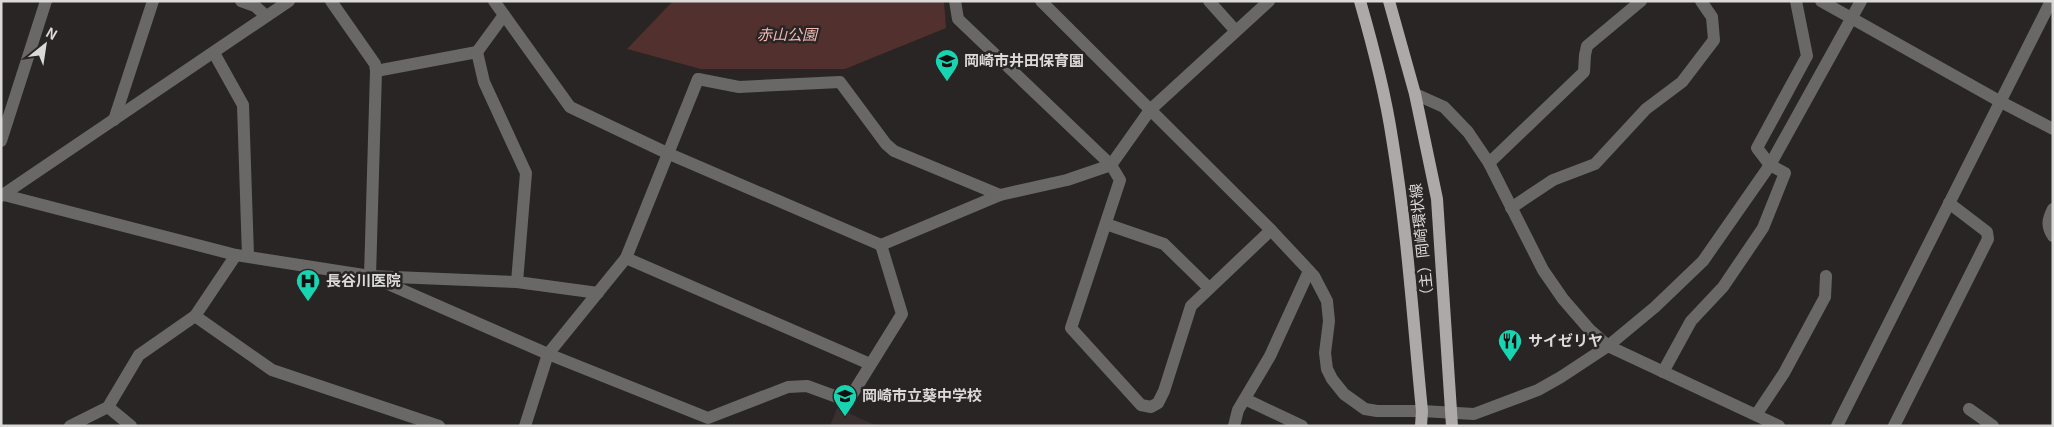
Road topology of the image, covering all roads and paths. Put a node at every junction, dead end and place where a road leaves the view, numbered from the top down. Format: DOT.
graph roads {
  1 [pos="46,1"];
  2 [pos="153,1"];
  3 [pos="241,1"];
  4 [pos="289,1"];
  5 [pos="331,1"];
  6 [pos="494,1"];
  7 [pos="956,1"];
  8 [pos="1040,1"];
  9 [pos="1209,1"];
  10 [pos="1269,1"];
  11 [pos="1360,1"];
  12 [pos="1389,1"];
  13 [pos="1641,1"];
  14 [pos="1701,1"];
  15 [pos="1796,1"];
  16 [pos="1821,1"];
  17 [pos="1861,1"];
  18 [pos="2051,1"];
  19 [pos="256,4"];
  20 [pos="504,15"];
  21 [pos="266,16"];
  22 [pos="1852,18"];
  23 [pos="1235,30"];
  24 [pos="477,52"];
  25 [pos="214,53"];
  26 [pos="376,71"];
  27 [pos="1415,94"];
  28 [pos="2001,102"];
  29 [pos="1150,110"];
  30 [pos="114,120"];
  31 [pos="2053,129"];
  32 [pos="1,141"];
  33 [pos="668,153"];
  34 [pos="1489,163"];
  35 [pos="1111,165"];
  36 [pos="1770,165"];
  37 [pos="3,195"];
  38 [pos="1000,195"];
  39 [pos="1949,204"];
  40 [pos="1511,208"];
  41 [pos="2053,209"];
  42 [pos="1106,224"];
  43 [pos="1271,230"];
  44 [pos="2053,236"];
  45 [pos="881,244"];
  46 [pos="242,256"];
  47 [pos="626,258"];
  48 [pos="1309,271"];
  49 [pos="370,276"];
  50 [pos="1826,276"];
  51 [pos="517,282"];
  52 [pos="1209,288"];
  53 [pos="598,293"];
  54 [pos="195,316"];
  55 [pos="1608,346"];
  56 [pos="548,354"];
  57 [pos="870,364"];
  58 [pos="1662,372"];
  59 [pos="1245,399"];
  60 [pos="108,407"];
  61 [pos="1969,409"];
  62 [pos="1422,411"];
  63 [pos="1756,415"];
  64 [pos="1452,420"];
  65 [pos="707,422"];
  66 [pos="70,426"];
  67 [pos="131,426"];
  68 [pos="439,426"];
  69 [pos="525,426"];
  70 [pos="1234,426"];
  71 [pos="1302,426"];
  72 [pos="1421,426"];
  73 [pos="1779,426"];
  74 [pos="1837,426"];
  75 [pos="1894,426"];
  76 [pos="1993,426"];
  1 -- 32 [label="street"];
  2 -- 30 [label="street"];
  3 -- 19 [label="street"];
  4 -- 21 [label="street"];
  5 -- 26 [label="street"];
  6 -- 20 [label="street"];
  7 -- 35 [label="street"];
  8 -- 29 [label="street"];
  9 -- 23 [label="street"];
  10 -- 23 [label="street"];
  11 -- 62 [label="main road, （主）岡崎環状線"];
  12 -- 27 [label="main road, （主）岡崎環状線"];
  13 -- 34 [label="street"];
  14 -- 40 [label="street"];
  15 -- 36 [label="street"];
  16 -- 22 [label="street"];
  17 -- 22 [label="street"];
  18 -- 28 [label="street"];
  19 -- 21 [label="street"];
  20 -- 24 [label="street"];
  20 -- 33 [label="street"];
  21 -- 25 [label="street"];
  22 -- 28 [label="street"];
  22 -- 36 [label="street"];
  23 -- 29 [label="street"];
  24 -- 26 [label="street"];
  24 -- 51 [label="street"];
  25 -- 30 [label="street"];
  25 -- 46 [label="street"];
  26 -- 49 [label="street"];
  27 -- 34 [label="street"];
  27 -- 64 [label="main road, （主）岡崎環状線"];
  28 -- 31 [label="street"];
  28 -- 39 [label="street"];
  29 -- 35 [label="street"];
  29 -- 43 [label="street"];
  30 -- 37 [label="street"];
  33 -- 38 [label="street"];
  33 -- 45 [label="street"];
  33 -- 47 [label="street"];
  34 -- 40 [label="street"];
  35 -- 38 [label="street"];
  35 -- 42 [label="street"];
  36 -- 55 [label="street"];
  36 -- 58 [label="street"];
  37 -- 46 [label="street"];
  38 -- 45 [label="street"];
  39 -- 74 [label="street"];
  39 -- 75 [label="street"];
  40 -- 55 [label="street"];
  41 -- 44 [label="street"];
  42 -- 52 [label="street"];
  42 -- 52 [label="street"];
  43 -- 48 [label="street"];
  43 -- 52 [label="street"];
  45 -- 57 [label="street"];
  46 -- 49 [label="street"];
  46 -- 54 [label="street"];
  47 -- 53 [label="street"];
  47 -- 57 [label="street"];
  48 -- 59 [label="street"];
  48 -- 62 [label="street"];
  49 -- 51 [label="street"];
  49 -- 56 [label="street"];
  50 -- 63 [label="street"];
  51 -- 53 [label="street"];
  53 -- 56 [label="street"];
  54 -- 60 [label="street"];
  54 -- 68 [label="street"];
  55 -- 58 [label="street"];
  55 -- 64 [label="street"];
  56 -- 65 [label="street"];
  56 -- 69 [label="street"];
  57 -- 65 [label="street"];
  58 -- 63 [label="street"];
  59 -- 70 [label="street"];
  59 -- 71 [label="street"];
  60 -- 66 [label="street"];
  60 -- 67 [label="street"];
  61 -- 76 [label="street"];
  62 -- 64 [label="street"];
  62 -- 72 [label="main road, （主）岡崎環状線"];
  63 -- 73 [label="street"];
}
